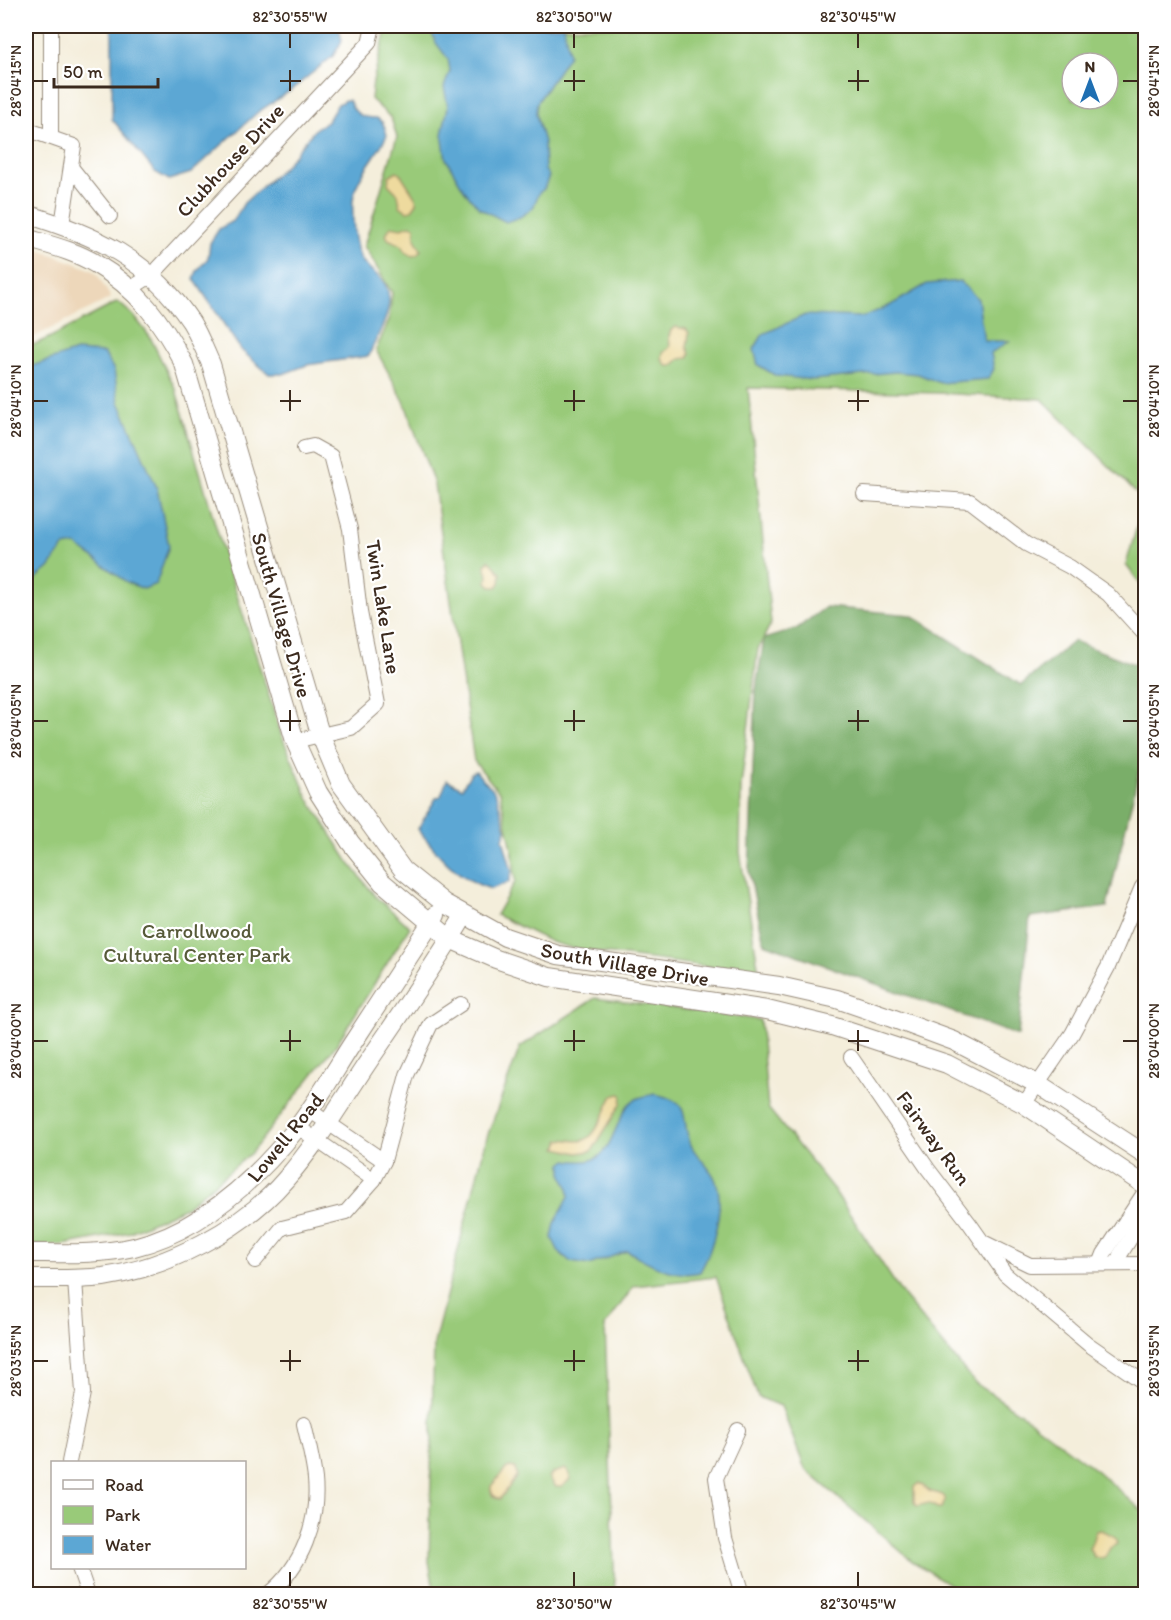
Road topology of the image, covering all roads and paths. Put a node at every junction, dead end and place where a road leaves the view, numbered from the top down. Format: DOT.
graph roads {
  1 [pos="51,26"];
  2 [pos="374,26"];
  3 [pos="26,129"];
  4 [pos="51,137"];
  5 [pos="71,167"];
  6 [pos="26,214"];
  7 [pos="110,216"];
  8 [pos="62,225"];
  9 [pos="26,238"];
  10 [pos="152,275"];
  11 [pos="130,289"];
  12 [pos="304,448"];
  13 [pos="864,494"];
  14 [pos="1146,636"];
  15 [pos="320,734"];
  16 [pos="295,741"];
  17 [pos="1146,885"];
  18 [pos="444,903"];
  19 [pos="464,916"];
  20 [pos="430,924"];
  21 [pos="450,939"];
  22 [pos="460,1004"];
  23 [pos="851,1057"];
  24 [pos="1039,1085"];
  25 [pos="1024,1104"];
  26 [pos="309,1110"];
  27 [pos="328,1123"];
  28 [pos="298,1127"];
  29 [pos="316,1139"];
  30 [pos="1146,1155"];
  31 [pos="384,1161"];
  32 [pos="374,1180"];
  33 [pos="1146,1188"];
  34 [pos="1146,1213"];
  35 [pos="157,1239"];
  36 [pos="984,1243"];
  37 [pos="26,1253"];
  38 [pos="255,1261"];
  39 [pos="1100,1264"];
  40 [pos="1117,1264"];
  41 [pos="1146,1264"];
  42 [pos="1030,1265"];
  43 [pos="26,1279"];
  44 [pos="75,1280"];
  45 [pos="1020,1286"];
  46 [pos="1146,1384"];
  47 [pos="304,1424"];
  48 [pos="738,1430"];
  49 [pos="69,1461"];
  50 [pos="79,1569"];
  51 [pos="285,1588"];
  52 [pos="88,1594"];
  53 [pos="268,1594"];
  54 [pos="742,1594"];
  1 -- 4 [label="street"];
  2 -- 10 [label="street, Clubhouse Drive"];
  3 -- 4 [label="street"];
  4 -- 5 [label="street"];
  5 -- 7 [label="street"];
  5 -- 8 [label="street"];
  6 -- 8 [label="street, South Village Drive"];
  8 -- 10 [label="street, South Village Drive"];
  9 -- 11 [label="street, South Village Drive"];
  10 -- 11 [label="street, Clubhouse Drive"];
  10 -- 15 [label="street, South Village Drive"];
  11 -- 16 [label="street, South Village Drive"];
  12 -- 15 [label="street, Twin Lake Lane"];
  13 -- 14 [label="street"];
  15 -- 16 [label="street, Twin Lake Lane"];
  15 -- 18 [label="street, South Village Drive"];
  16 -- 20 [label="street, South Village Drive"];
  17 -- 24 [label="street"];
  18 -- 19 [label="street, South Village Drive"];
  18 -- 20 [label="street, Lowell Road"];
  19 -- 21 [label="street, Lowell Road"];
  19 -- 24 [label="street, South Village Drive"];
  20 -- 21 [label="street, South Village Drive"];
  20 -- 26 [label="street, Lowell Road"];
  21 -- 25 [label="street, South Village Drive"];
  21 -- 27 [label="street, Lowell Road"];
  22 -- 31 [label="street"];
  23 -- 36 [label="street, Fairway Run"];
  24 -- 25 [label="street"];
  24 -- 30 [label="street, South Village Drive"];
  25 -- 33 [label="street, South Village Drive"];
  26 -- 27 [label="street"];
  26 -- 28 [label="street, Lowell Road"];
  27 -- 29 [label="street, Lowell Road"];
  27 -- 31 [label="street"];
  28 -- 29 [label="street"];
  28 -- 35 [label="street, Lowell Road"];
  29 -- 32 [label="street"];
  29 -- 44 [label="street, Lowell Road"];
  31 -- 32 [label="street"];
  32 -- 38 [label="street"];
  33 -- 39 [label="street"];
  34 -- 40 [label="street"];
  35 -- 37 [label="street, Lowell Road"];
  35 -- 44 [label="street"];
  36 -- 42 [label="street, Fairway Run"];
  36 -- 45 [label="street, Fairway Run"];
  39 -- 40 [label="street, Fairway Run"];
  39 -- 42 [label="street, Fairway Run"];
  40 -- 41 [label="street, Fairway Run"];
  42 -- 45 [label="street"];
  43 -- 44 [label="street, Lowell Road"];
  44 -- 49 [label="street"];
  45 -- 46 [label="street, Fairway Run"];
  47 -- 51 [label="street"];
  48 -- 54 [label="street"];
  50 -- 52 [label="street"];
  51 -- 53 [label="street"];
}
